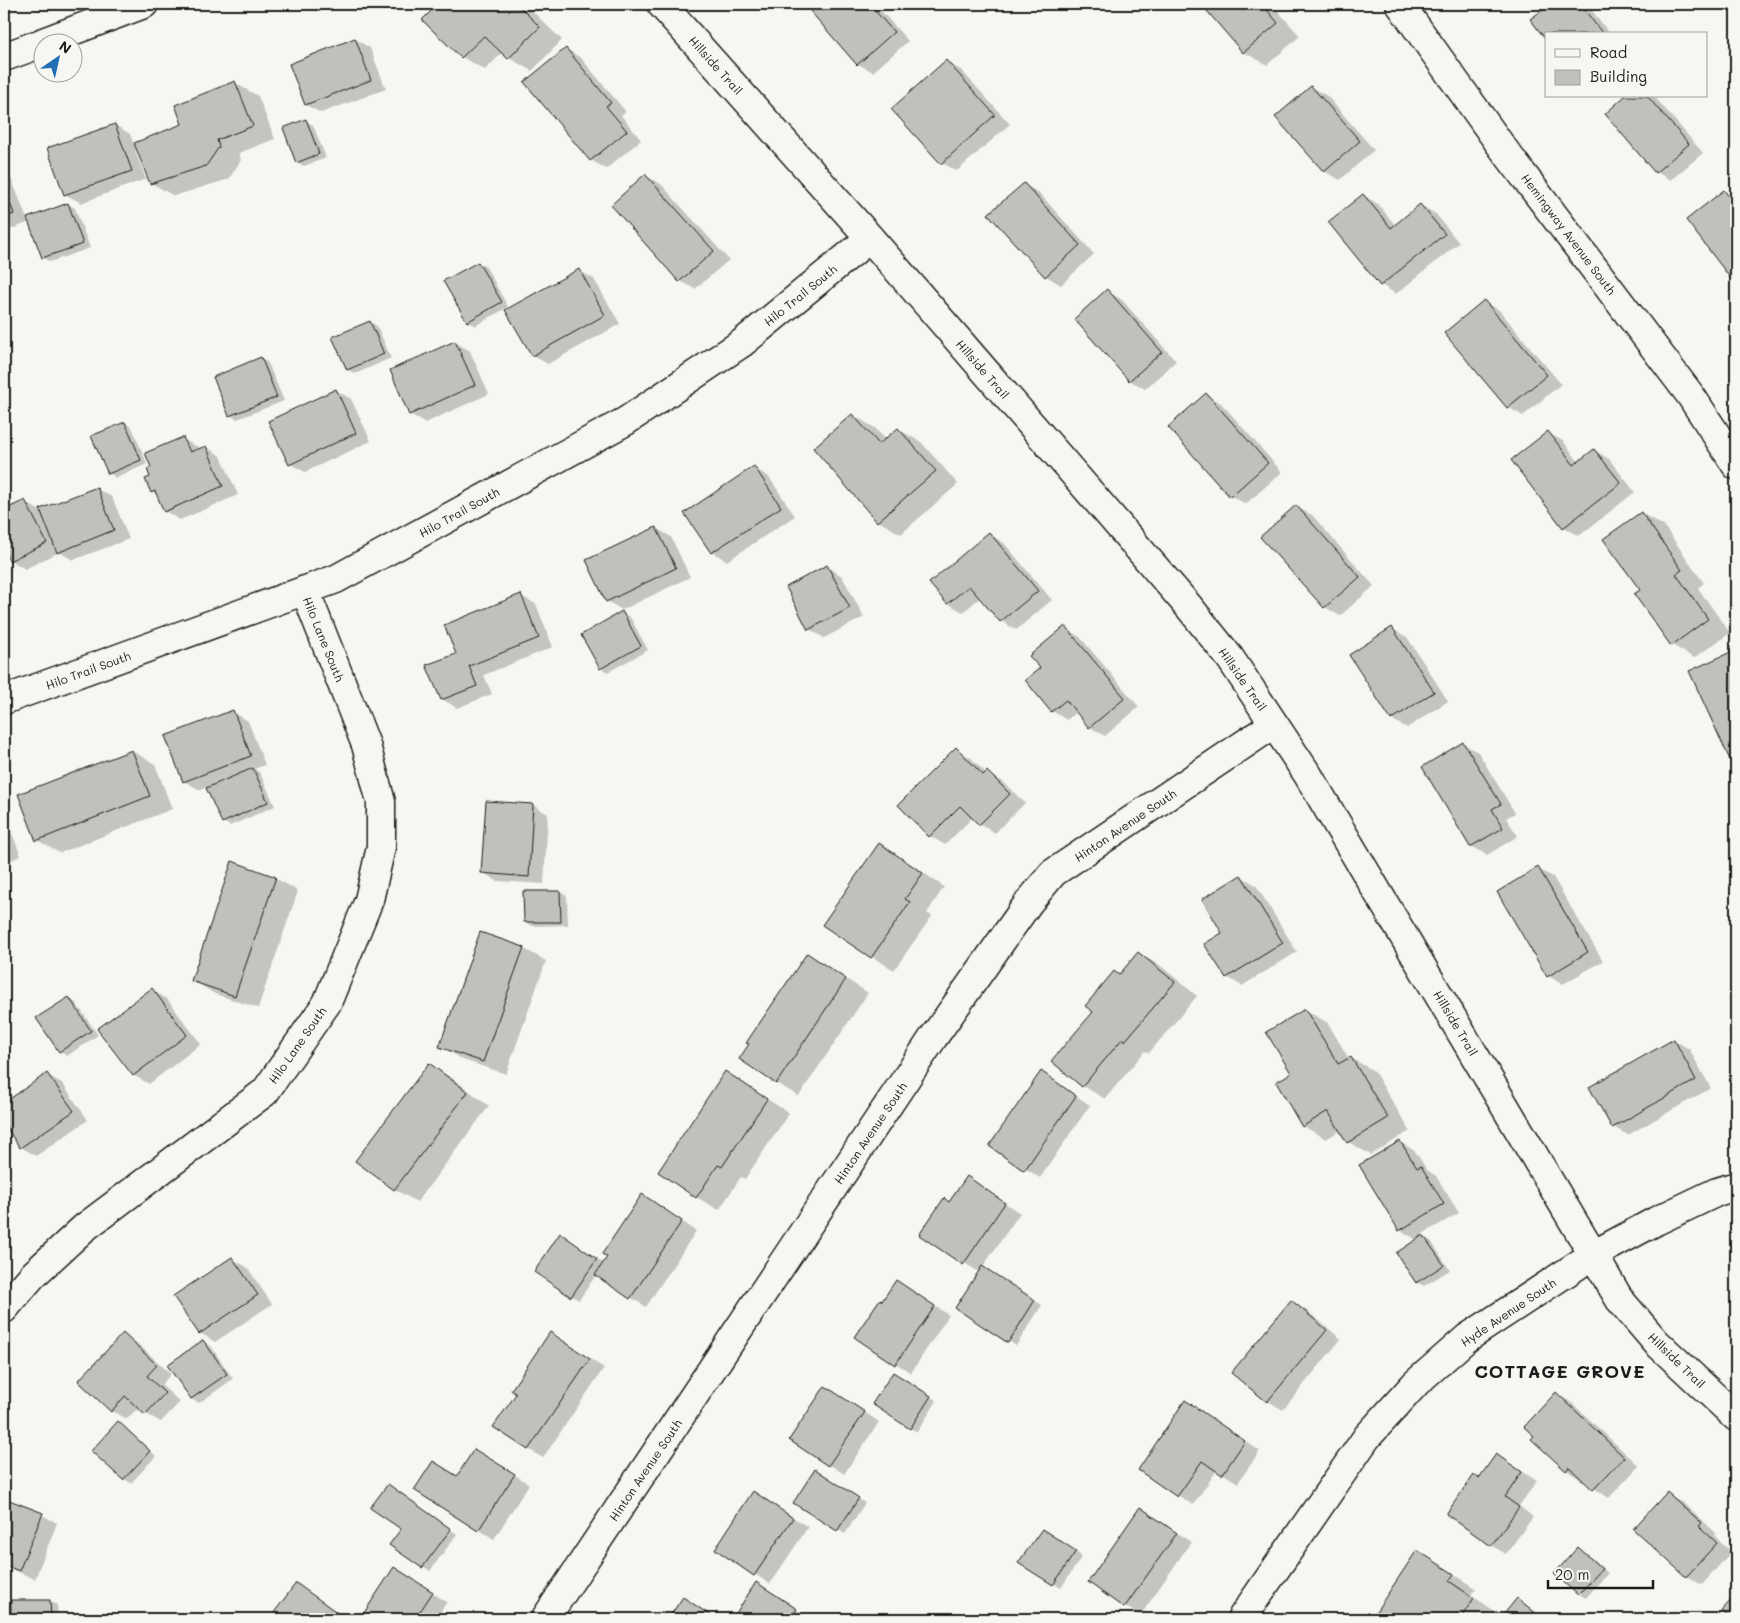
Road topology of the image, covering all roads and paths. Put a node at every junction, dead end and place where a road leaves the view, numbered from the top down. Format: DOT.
graph roads {
  1 [pos="144,4"];
  2 [pos="661,4"];
  3 [pos="1400,4"];
  4 [pos="71,32"];
  5 [pos="32,47"];
  6 [pos="4,57"];
  7 [pos="870,238"];
  8 [pos="1736,465"];
  9 [pos="305,590"];
  10 [pos="4,700"];
  11 [pos="1274,724"];
  12 [pos="1736,1186"];
  13 [pos="1594,1255"];
  14 [pos="4,1309"];
  15 [pos="1736,1417"];
  16 [pos="545,1619"];
  17 [pos="1241,1619"];
  1 -- 4 [label="street"];
  2 -- 7 [label="street, Hillside Trail"];
  3 -- 8 [label="street, Hemingway Avenue South"];
  5 -- 6 [label="street"];
  7 -- 9 [label="street, Hilo Trail South"];
  7 -- 11 [label="street, Hillside Trail"];
  9 -- 10 [label="street, Hilo Trail South"];
  9 -- 14 [label="street, Hilo Lane South"];
  11 -- 13 [label="street, Hillside Trail"];
  11 -- 16 [label="street, Hinton Avenue South"];
  12 -- 13 [label="street, Hyde Avenue South"];
  13 -- 15 [label="street, Hillside Trail"];
  13 -- 17 [label="street, Hyde Avenue South"];
}
